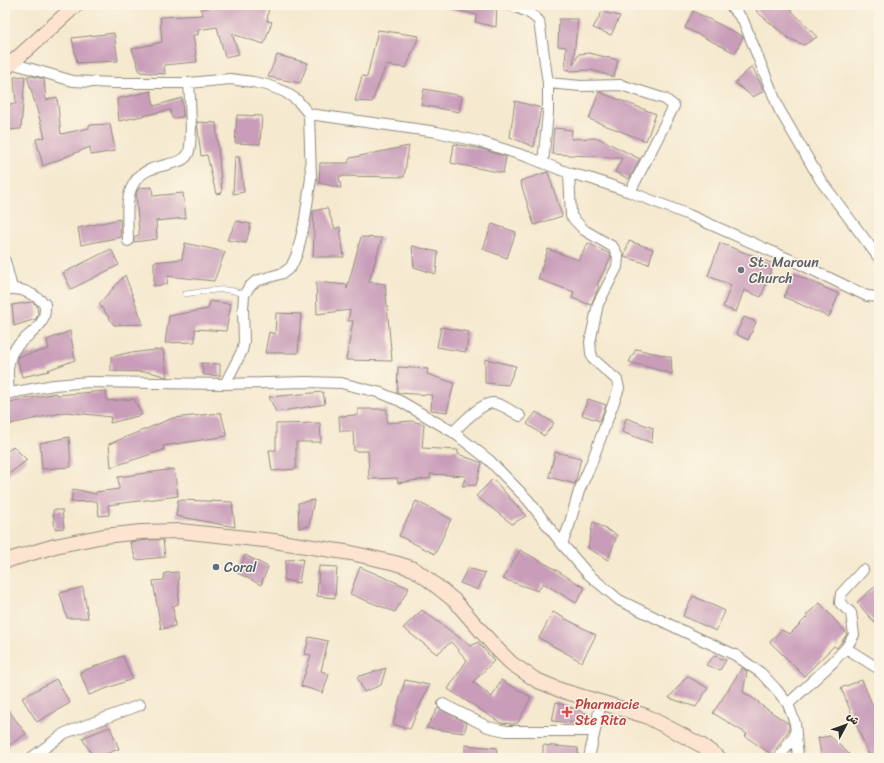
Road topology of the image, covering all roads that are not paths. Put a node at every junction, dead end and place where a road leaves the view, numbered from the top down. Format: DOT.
graph roads {
  1 [pos="76,5"];
  2 [pos="508,5"];
  3 [pos="730,5"];
  4 [pos="8,66"];
  5 [pos="190,83"];
  6 [pos="548,83"];
  7 [pos="308,114"];
  8 [pos="543,163"];
  9 [pos="569,173"];
  10 [pos="630,192"];
  11 [pos="128,241"];
  12 [pos="879,258"];
  13 [pos="5,261"];
  14 [pos="8,289"];
  15 [pos="185,294"];
  16 [pos="244,295"];
  17 [pos="879,297"];
  18 [pos="224,384"];
  19 [pos="7,394"];
  20 [pos="520,416"];
  21 [pos="454,432"];
  22 [pos="562,544"];
  23 [pos="5,561"];
  24 [pos="862,570"];
  25 [pos="846,648"];
  26 [pos="879,669"];
  27 [pos="601,702"];
  28 [pos="443,704"];
  29 [pos="788,704"];
  30 [pos="140,705"];
  31 [pos="595,731"];
  32 [pos="796,733"];
  33 [pos="31,758"];
  34 [pos="589,758"];
  35 [pos="719,758"];
  36 [pos="779,758"];
  37 [pos="798,758"];
  1 -- 4 [label="street"];
  2 -- 6 [label="street"];
  3 -- 12 [label="street"];
  4 -- 5 [label="street"];
  5 -- 7 [label="street"];
  5 -- 11 [label="street"];
  6 -- 8 [label="street"];
  6 -- 10 [label="street"];
  7 -- 8 [label="street"];
  7 -- 16 [label="street"];
  8 -- 9 [label="street"];
  9 -- 10 [label="street"];
  9 -- 22 [label="street"];
  10 -- 17 [label="street"];
  13 -- 14 [label="street"];
  14 -- 19 [label="street"];
  15 -- 16 [label="lane"];
  16 -- 18 [label="street"];
  18 -- 19 [label="street"];
  18 -- 21 [label="street"];
  20 -- 21 [label="street"];
  21 -- 22 [label="street"];
  22 -- 29 [label="street"];
  23 -- 27 [label="street"];
  24 -- 25 [label="street"];
  25 -- 26 [label="street"];
  25 -- 29 [label="street"];
  27 -- 31 [label="street"];
  27 -- 35 [label="street"];
  28 -- 31 [label="street"];
  29 -- 32 [label="street"];
  30 -- 33 [label="street"];
  31 -- 34 [label="street"];
  32 -- 36 [label="street"];
  32 -- 37 [label="street"];
}
